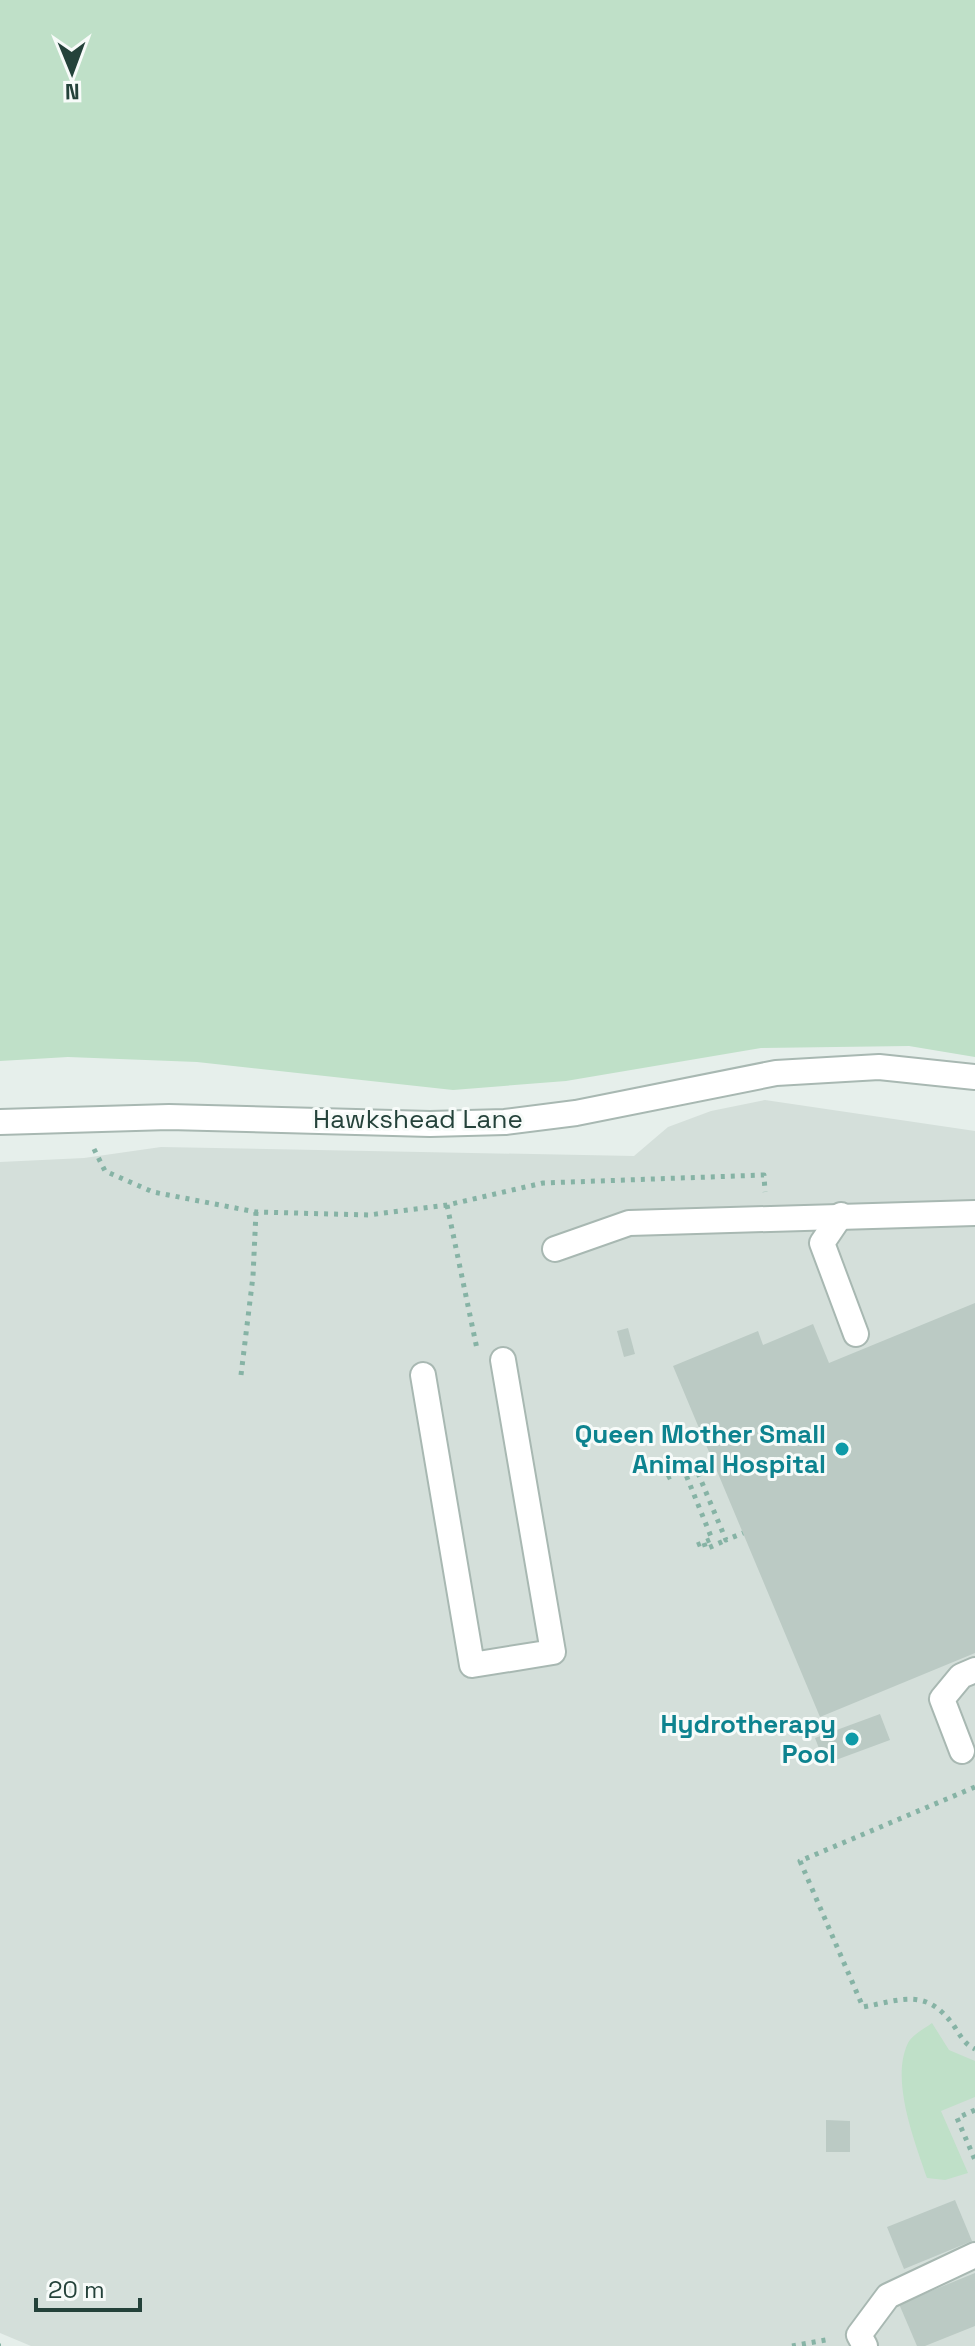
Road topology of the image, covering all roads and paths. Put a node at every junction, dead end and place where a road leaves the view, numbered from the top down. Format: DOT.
graph roads {
  1 [pos="975,1077"];
  2 [pos="80,1121"];
  3 [pos="0,1122"];
  4 [pos="447,1205"];
  5 [pos="256,1212"];
  6 [pos="975,1213"];
  7 [pos="841,1215"];
  8 [pos="766,1217"];
  9 [pos="555,1249"];
  10 [pos="856,1334"];
  11 [pos="477,1351"];
  12 [pos="503,1360"];
  13 [pos="241,1375"];
  14 [pos="423,1375"];
  15 [pos="684,1470"];
  16 [pos="667,1478"];
  17 [pos="743,1533"];
  18 [pos="726,1540"];
  19 [pos="975,1670"];
  20 [pos="962,1751"];
  21 [pos="975,1787"];
  22 [pos="975,2049"];
  23 [pos="975,2110"];
  24 [pos="975,2160"];
  25 [pos="975,2255"];
  26 [pos="862,2340"];
  27 [pos="792,2346"];
  1 -- 2 [label="street, Hawkshead Lane"];
  2 -- 3 [label="street, Hawkshead Lane"];
  2 -- 5 [label="path"];
  4 -- 5 [label="path"];
  4 -- 8 [label="path"];
  4 -- 11 [label="path"];
  5 -- 13 [label="path"];
  6 -- 7 [label="street"];
  7 -- 8 [label="street"];
  7 -- 10 [label="street"];
  8 -- 9 [label="street"];
  12 -- 14 [label="street"];
  15 -- 16 [label="path"];
  15 -- 18 [label="path"];
  15 -- 18 [label="path"];
  17 -- 18 [label="path"];
  19 -- 20 [label="street"];
  21 -- 22 [label="path"];
  23 -- 24 [label="path"];
  25 -- 26 [label="street"];
  26 -- 27 [label="path"];
}
